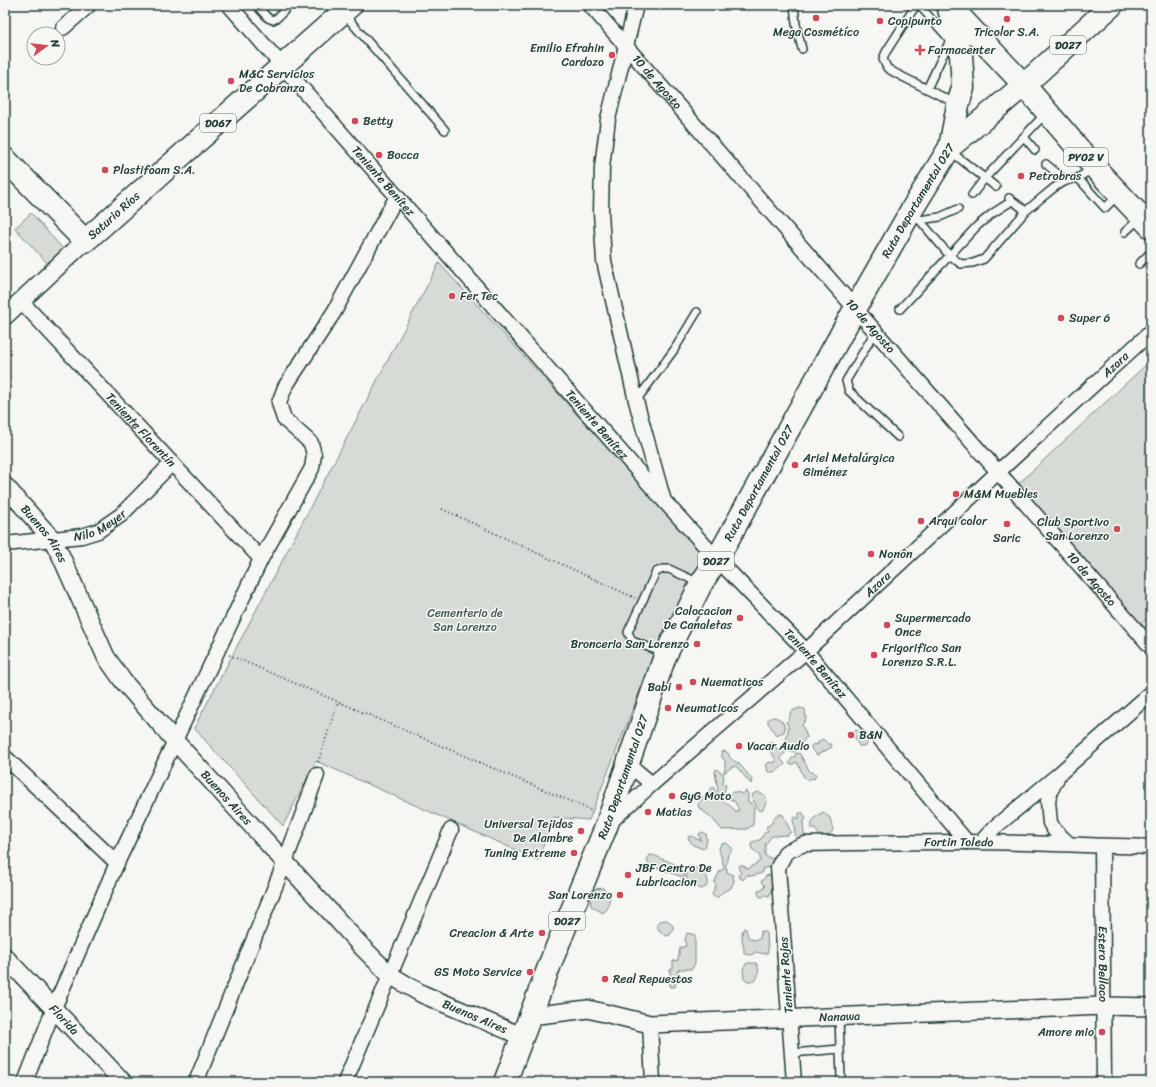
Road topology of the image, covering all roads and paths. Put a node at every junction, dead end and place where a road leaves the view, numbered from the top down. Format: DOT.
graph roads {
  1 [pos="89,5"];
  2 [pos="228,5"];
  3 [pos="256,5"];
  4 [pos="590,5"];
  5 [pos="636,5"];
  6 [pos="794,5"];
  7 [pos="917,5"];
  8 [pos="1112,5"];
  9 [pos="285,6"];
  10 [pos="344,9"];
  11 [pos="946,17"];
  12 [pos="65,26"];
  13 [pos="626,47"];
  14 [pos="802,49"];
  15 [pos="283,66"];
  16 [pos="1024,85"];
  17 [pos="927,89"];
  18 [pos="958,104"];
  19 [pos="1047,112"];
  20 [pos="445,130"];
  21 [pos="1024,136"];
  22 [pos="949,148"];
  23 [pos="1035,150"];
  24 [pos="5,159"];
  25 [pos="1046,164"];
  26 [pos="1086,173"];
  27 [pos="985,178"];
  28 [pos="1066,181"];
  29 [pos="996,187"];
  30 [pos="972,195"];
  31 [pos="397,196"];
  32 [pos="958,209"];
  33 [pos="1026,211"];
  34 [pos="915,215"];
  35 [pos="1146,222"];
  36 [pos="1125,232"];
  37 [pos="85,240"];
  38 [pos="1151,252"];
  39 [pos="949,255"];
  40 [pos="1138,264"];
  41 [pos="21,301"];
  42 [pos="855,309"];
  43 [pos="900,309"];
  44 [pos="697,312"];
  45 [pos="5,316"];
  46 [pos="875,332"];
  47 [pos="1151,332"];
  48 [pos="636,401"];
  49 [pos="898,437"];
  50 [pos="172,463"];
  51 [pos="998,472"];
  52 [pos="5,486"];
  53 [pos="665,502"];
  54 [pos="442,509"];
  55 [pos="52,539"];
  56 [pos="5,544"];
  57 [pos="261,559"];
  58 [pos="717,559"];
  59 [pos="701,584"];
  60 [pos="643,602"];
  61 [pos="1151,647"];
  62 [pos="217,650"];
  63 [pos="806,651"];
  64 [pos="665,656"];
  65 [pos="1151,693"];
  66 [pos="338,702"];
  67 [pos="174,740"];
  68 [pos="5,757"];
  69 [pos="627,763"];
  70 [pos="317,768"];
  71 [pos="1059,774"];
  72 [pos="652,784"];
  73 [pos="599,819"];
  74 [pos="451,830"];
  75 [pos="974,842"];
  76 [pos="1069,844"];
  77 [pos="1102,846"];
  78 [pos="1151,847"];
  79 [pos="285,862"];
  80 [pos="117,863"];
  81 [pos="778,867"];
  82 [pos="5,957"];
  83 [pos="390,975"];
  84 [pos="1104,1006"];
  85 [pos="1151,1006"];
  86 [pos="54,1008"];
  87 [pos="530,1016"];
  88 [pos="839,1017"];
  89 [pos="789,1019"];
  90 [pos="650,1024"];
  91 [pos="521,1036"];
  92 [pos="840,1049"];
  93 [pos="792,1052"];
  94 [pos="25,1082"];
  95 [pos="123,1082"];
  96 [pos="196,1082"];
  97 [pos="345,1082"];
  98 [pos="505,1082"];
  99 [pos="653,1082"];
  100 [pos="794,1082"];
  101 [pos="838,1082"];
  102 [pos="1104,1082"];
  1 -- 12 [label="street"];
  2 -- 15 [label="street, Teniente Benítez"];
  3 -- 9 [label="lane"];
  4 -- 13 [label="street, 10 de Agosto"];
  5 -- 13 [label="street"];
  6 -- 14 [label="lane"];
  7 -- 11 [label="lane"];
  7 -- 17 [label="lane"];
  8 -- 16 [label="main road, D027"];
  10 -- 15 [label="main road, Saturio Ríos / D067"];
  10 -- 20 [label="lane"];
  11 -- 16 [label="main road, PY02 V"];
  11 -- 17 [label="lane"];
  11 -- 18 [label="main road"];
  13 -- 42 [label="street, 10 de Agosto"];
  13 -- 48 [label="street"];
  15 -- 31 [label="street, Teniente Benítez"];
  15 -- 37 [label="main road, Saturio Ríos / D067"];
  16 -- 19 [label="main road, PY02 V"];
  16 -- 22 [label="main road, Ruta Departamental 027 / D027"];
  17 -- 18 [label="lane"];
  18 -- 22 [label="main road"];
  19 -- 21 [label="lane"];
  19 -- 26 [label="main road, PY02 V"];
  21 -- 23 [label="lane"];
  21 -- 27 [label="lane"];
  22 -- 27 [label="lane"];
  22 -- 34 [label="main road, Ruta Departamental 027 / D027"];
  24 -- 37 [label="main road"];
  25 -- 28 [label="lane"];
  26 -- 28 [label="lane"];
  26 -- 35 [label="main road, PY02 V"];
  27 -- 29 [label="lane"];
  27 -- 30 [label="lane"];
  28 -- 33 [label="lane"];
  31 -- 53 [label="street, Teniente Benítez"];
  31 -- 57 [label="street"];
  32 -- 34 [label="lane"];
  33 -- 39 [label="lane"];
  33 -- 39 [label="lane"];
  34 -- 39 [label="lane"];
  34 -- 42 [label="main road, Ruta Departamental 027 / D027"];
  35 -- 36 [label="lane"];
  37 -- 41 [label="street, Saturio Ríos"];
  38 -- 40 [label="lane"];
  39 -- 43 [label="lane"];
  41 -- 45 [label="street, Saturio Ríos"];
  41 -- 50 [label="street, Teniente Florentín"];
  42 -- 46 [label="street, 10 de Agosto"];
  42 -- 58 [label="main road, Ruta Departamental 027 / D027"];
  44 -- 48 [label="lane"];
  46 -- 49 [label="lane"];
  46 -- 51 [label="street, 10 de Agosto"];
  47 -- 51 [label="street, Azara"];
  48 -- 53 [label="street"];
  50 -- 55 [label="street, Nilo Meyer"];
  50 -- 57 [label="street, Teniente Florentín"];
  51 -- 61 [label="street, 10 de Agosto"];
  51 -- 63 [label="street, Azara"];
  52 -- 55 [label="street, Buenos Aires"];
  53 -- 58 [label="street, Teniente Benítez"];
  54 -- 60 [label="path"];
  55 -- 56 [label="street, Nilo Meyer"];
  55 -- 67 [label="street, Buenos Aires"];
  57 -- 62 [label="street"];
  58 -- 59 [label="main road, Ruta Departamental 027 / D027"];
  58 -- 63 [label="street, Teniente Benítez"];
  59 -- 60 [label="lane"];
  59 -- 64 [label="main road, Ruta Departamental 027 / D027"];
  60 -- 64 [label="lane"];
  62 -- 66 [label="path"];
  62 -- 67 [label="street"];
  63 -- 72 [label="street, Azara"];
  63 -- 75 [label="street, Teniente Benítez"];
  64 -- 69 [label="main road, Ruta Departamental 027 / D027"];
  65 -- 71 [label="street"];
  66 -- 70 [label="path"];
  66 -- 73 [label="path"];
  67 -- 79 [label="street, Buenos Aires"];
  67 -- 80 [label="street"];
  68 -- 80 [label="street"];
  69 -- 72 [label="street"];
  69 -- 73 [label="main road, Ruta Departamental 027 / D027"];
  70 -- 79 [label="street"];
  71 -- 75 [label="street"];
  71 -- 76 [label="street"];
  72 -- 73 [label="street, Azara"];
  73 -- 87 [label="main road, Ruta Departamental 027 / D027"];
  74 -- 83 [label="street"];
  75 -- 76 [label="street, Fortin Toledo"];
  75 -- 81 [label="street, Fortin Toledo"];
  76 -- 77 [label="street, Fortin Toledo"];
  77 -- 78 [label="street, Fortin Toledo"];
  77 -- 84 [label="street, Estero Bellaco"];
  79 -- 83 [label="street, Buenos Aires"];
  79 -- 96 [label="street"];
  80 -- 86 [label="street"];
  81 -- 89 [label="street, Teniente Rojas"];
  82 -- 86 [label="street, Florida"];
  83 -- 91 [label="street, Buenos Aires"];
  83 -- 97 [label="street"];
  84 -- 85 [label="street, Nanawa"];
  84 -- 88 [label="street, Nanawa"];
  84 -- 102 [label="street, Estero Bellaco"];
  86 -- 94 [label="street"];
  86 -- 95 [label="street, Florida"];
  87 -- 90 [label="street, Nanawa"];
  87 -- 91 [label="main road, Ruta Departamental 027 / D027"];
  88 -- 89 [label="street, Nanawa"];
  88 -- 92 [label="lane"];
  89 -- 90 [label="street, Nanawa"];
  89 -- 93 [label="street, Teniente Rojas"];
  90 -- 99 [label="street"];
  91 -- 98 [label="main road, Ruta Departamental 027 / D027"];
  92 -- 93 [label="lane"];
  92 -- 101 [label="lane"];
  93 -- 100 [label="street, Teniente Rojas"];
}
